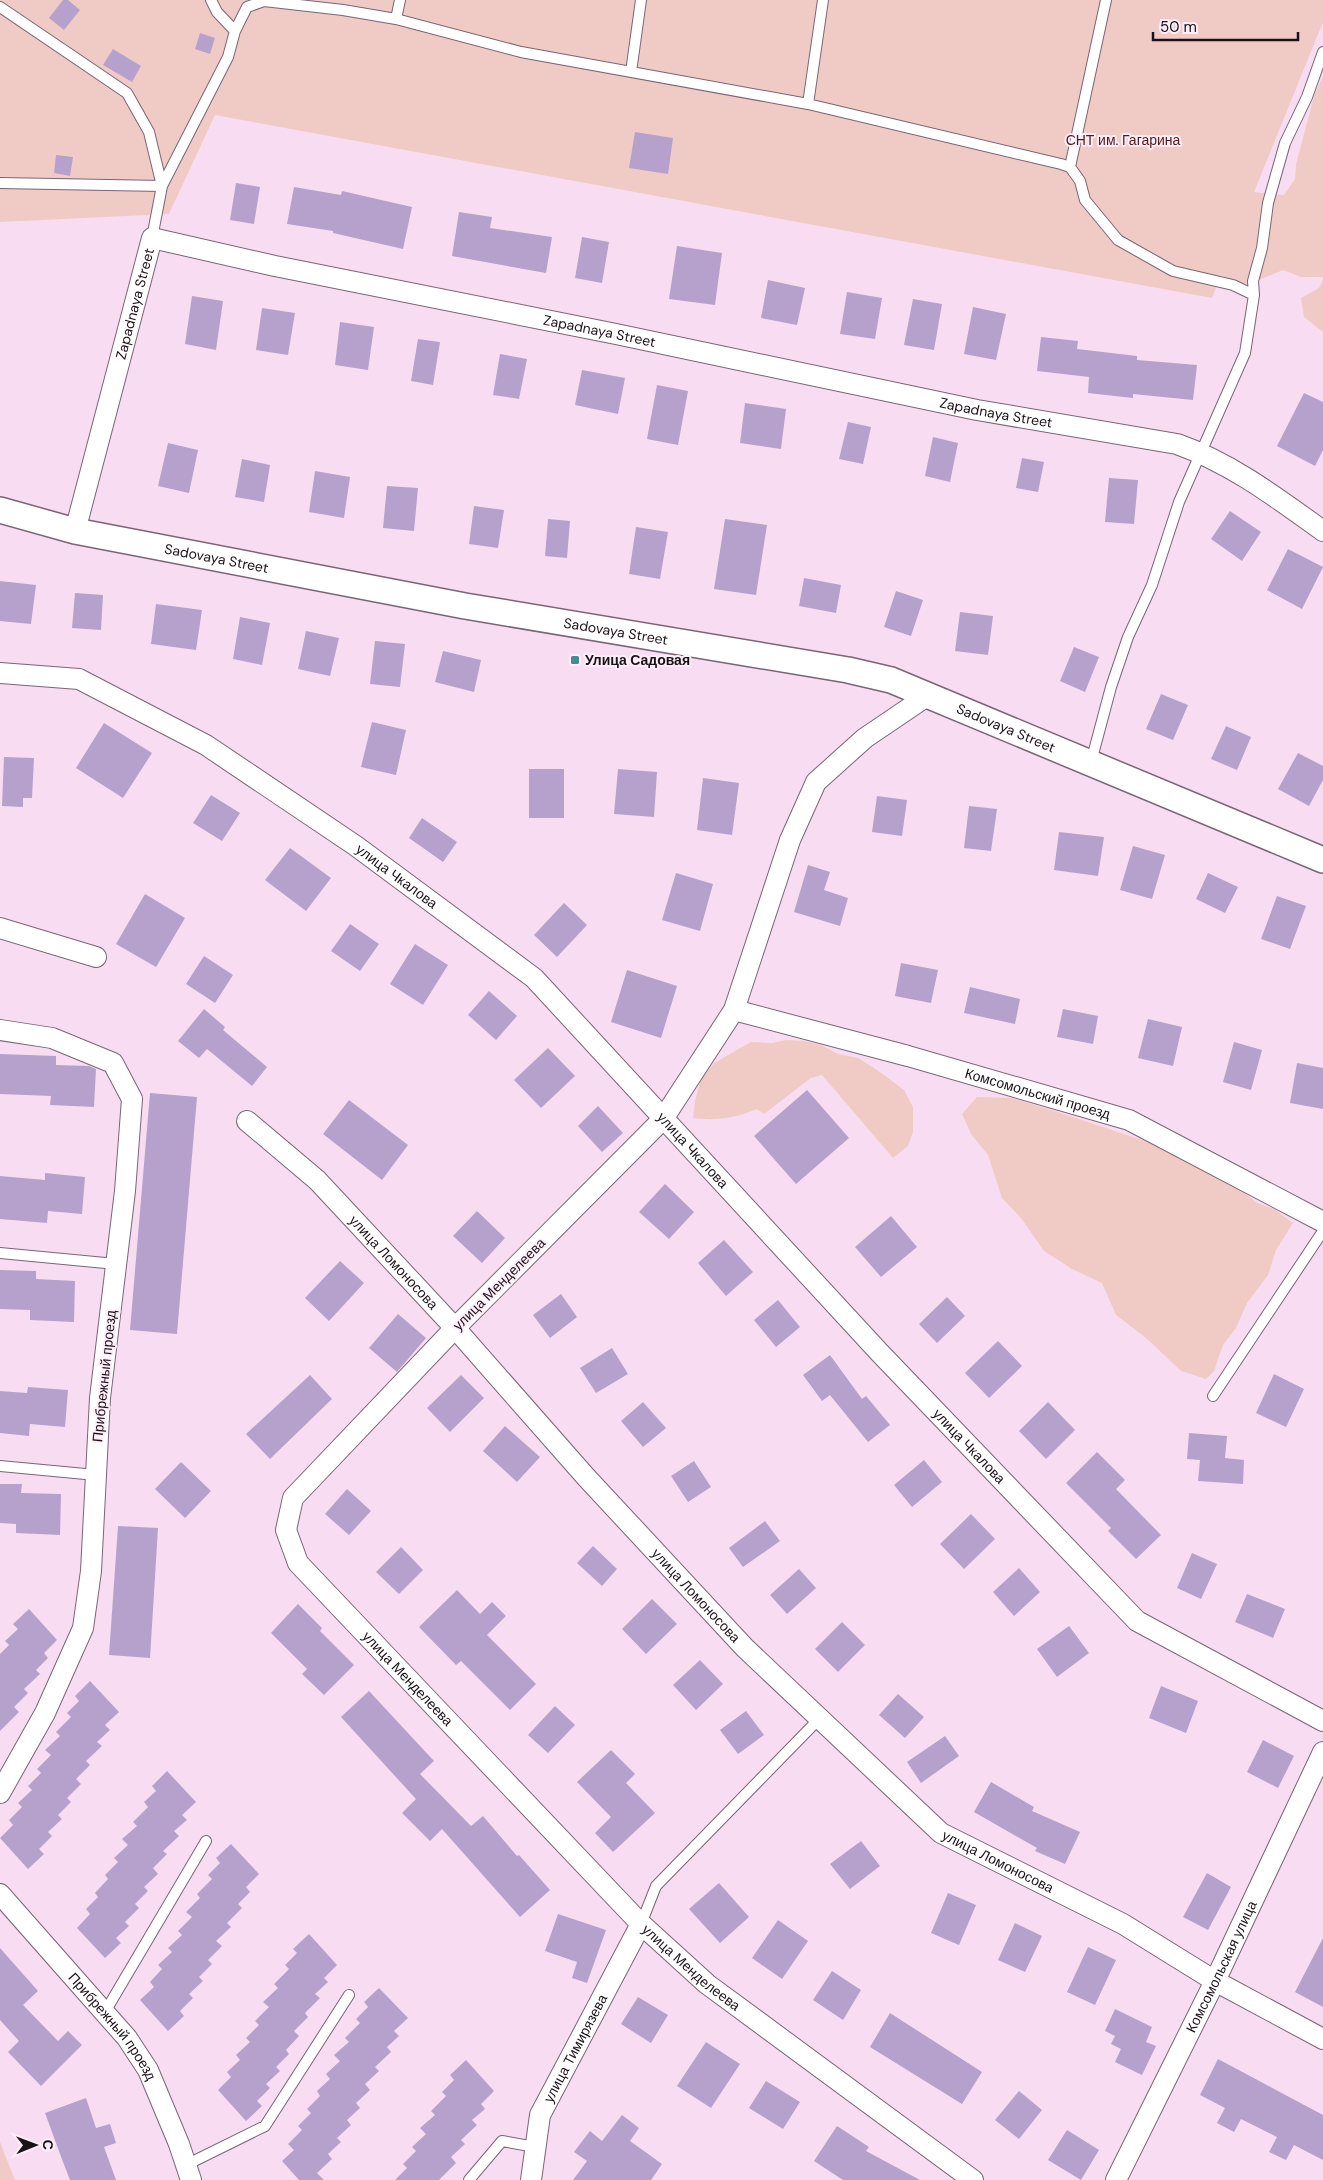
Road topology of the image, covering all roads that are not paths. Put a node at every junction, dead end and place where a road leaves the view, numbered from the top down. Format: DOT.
graph roads {
  1 [pos="211,0"];
  2 [pos="400,0"];
  3 [pos="641,0"];
  4 [pos="823,0"];
  5 [pos="1106,0"];
  6 [pos="283,2"];
  7 [pos="0,7"];
  8 [pos="396,19"];
  9 [pos="234,31"];
  10 [pos="1323,52"];
  11 [pos="631,72"];
  12 [pos="808,104"];
  13 [pos="1070,167"];
  14 [pos="0,183"];
  15 [pos="162,186"];
  16 [pos="152,238"];
  17 [pos="1254,296"];
  18 [pos="1201,453"];
  19 [pos="0,510"];
  20 [pos="75,531"];
  21 [pos="1323,531"];
  22 [pos="0,673"];
  23 [pos="930,694"];
  24 [pos="1091,762"];
  25 [pos="1323,860"];
  26 [pos="0,928"];
  27 [pos="96,957"];
  28 [pos="734,1010"];
  29 [pos="0,1030"];
  30 [pos="663,1118"];
  31 [pos="247,1121"];
  32 [pos="1323,1222"];
  33 [pos="1323,1231"];
  34 [pos="0,1253"];
  35 [pos="116,1264"];
  36 [pos="455,1328"];
  37 [pos="1213,1396"];
  38 [pos="0,1466"];
  39 [pos="96,1475"];
  40 [pos="820,1718"];
  41 [pos="1323,1721"];
  42 [pos="1323,1752"];
  43 [pos="0,1793"];
  44 [pos="206,1841"];
  45 [pos="0,1894"];
  46 [pos="642,1924"];
  47 [pos="1215,1981"];
  48 [pos="349,1995"];
  49 [pos="105,2012"];
  50 [pos="1323,2039"];
  51 [pos="535,2147"];
  52 [pos="188,2173"];
  53 [pos="469,2180"];
  54 [pos="531,2180"];
  55 [pos="972,2180"];
  56 [pos="1116,2180"];
  1 -- 9 [label="lane"];
  2 -- 8 [label="lane"];
  3 -- 11 [label="lane"];
  4 -- 12 [label="lane"];
  5 -- 13 [label="lane"];
  6 -- 8 [label="lane"];
  6 -- 9 [label="lane"];
  7 -- 15 [label="lane"];
  8 -- 11 [label="lane"];
  9 -- 15 [label="lane"];
  10 -- 17 [label="lane"];
  11 -- 12 [label="lane"];
  12 -- 13 [label="lane"];
  13 -- 17 [label="lane"];
  14 -- 15 [label="lane"];
  15 -- 16 [label="lane"];
  16 -- 18 [label="street, Zapadnaya Street"];
  16 -- 20 [label="street, Zapadnaya Street"];
  17 -- 18 [label="lane"];
  18 -- 21 [label="street, Zapadnaya Street"];
  18 -- 24 [label="lane"];
  19 -- 20 [label="street, Sadovaya Street"];
  20 -- 23 [label="street, Sadovaya Street"];
  22 -- 30 [label="street, улица Чкалова"];
  23 -- 24 [label="street, Sadovaya Street"];
  23 -- 28 [label="street, улица Менделеева"];
  24 -- 25 [label="street, Sadovaya Street"];
  26 -- 27 [label="street"];
  28 -- 30 [label="street, улица Менделеева"];
  28 -- 32 [label="street, Комсомольский проезд"];
  29 -- 35 [label="street, Прибрежный проезд"];
  30 -- 36 [label="street, улица Менделеева"];
  30 -- 41 [label="street, улица Чкалова"];
  31 -- 36 [label="street, улица Ломоносова"];
  33 -- 37 [label="lane"];
  34 -- 35 [label="lane"];
  35 -- 39 [label="street, Прибрежный проезд"];
  36 -- 40 [label="street, улица Ломоносова"];
  36 -- 46 [label="street, улица Менделеева"];
  38 -- 39 [label="lane"];
  39 -- 43 [label="street, Прибрежный проезд"];
  40 -- 46 [label="lane"];
  40 -- 47 [label="street, улица Ломоносова"];
  42 -- 47 [label="street, Комсомольская улица"];
  44 -- 49 [label="lane"];
  45 -- 49 [label="street, Прибрежный проезд"];
  46 -- 51 [label="street, улица Тимирязева"];
  46 -- 55 [label="street, улица Менделеева"];
  47 -- 50 [label="street, улица Ломоносова"];
  47 -- 56 [label="street, Комсомольская улица"];
  48 -- 52 [label="lane"];
  49 -- 52 [label="street, Прибрежный проезд"];
  51 -- 53 [label="lane"];
  51 -- 54 [label="street, улица Тимирязева"];
}
